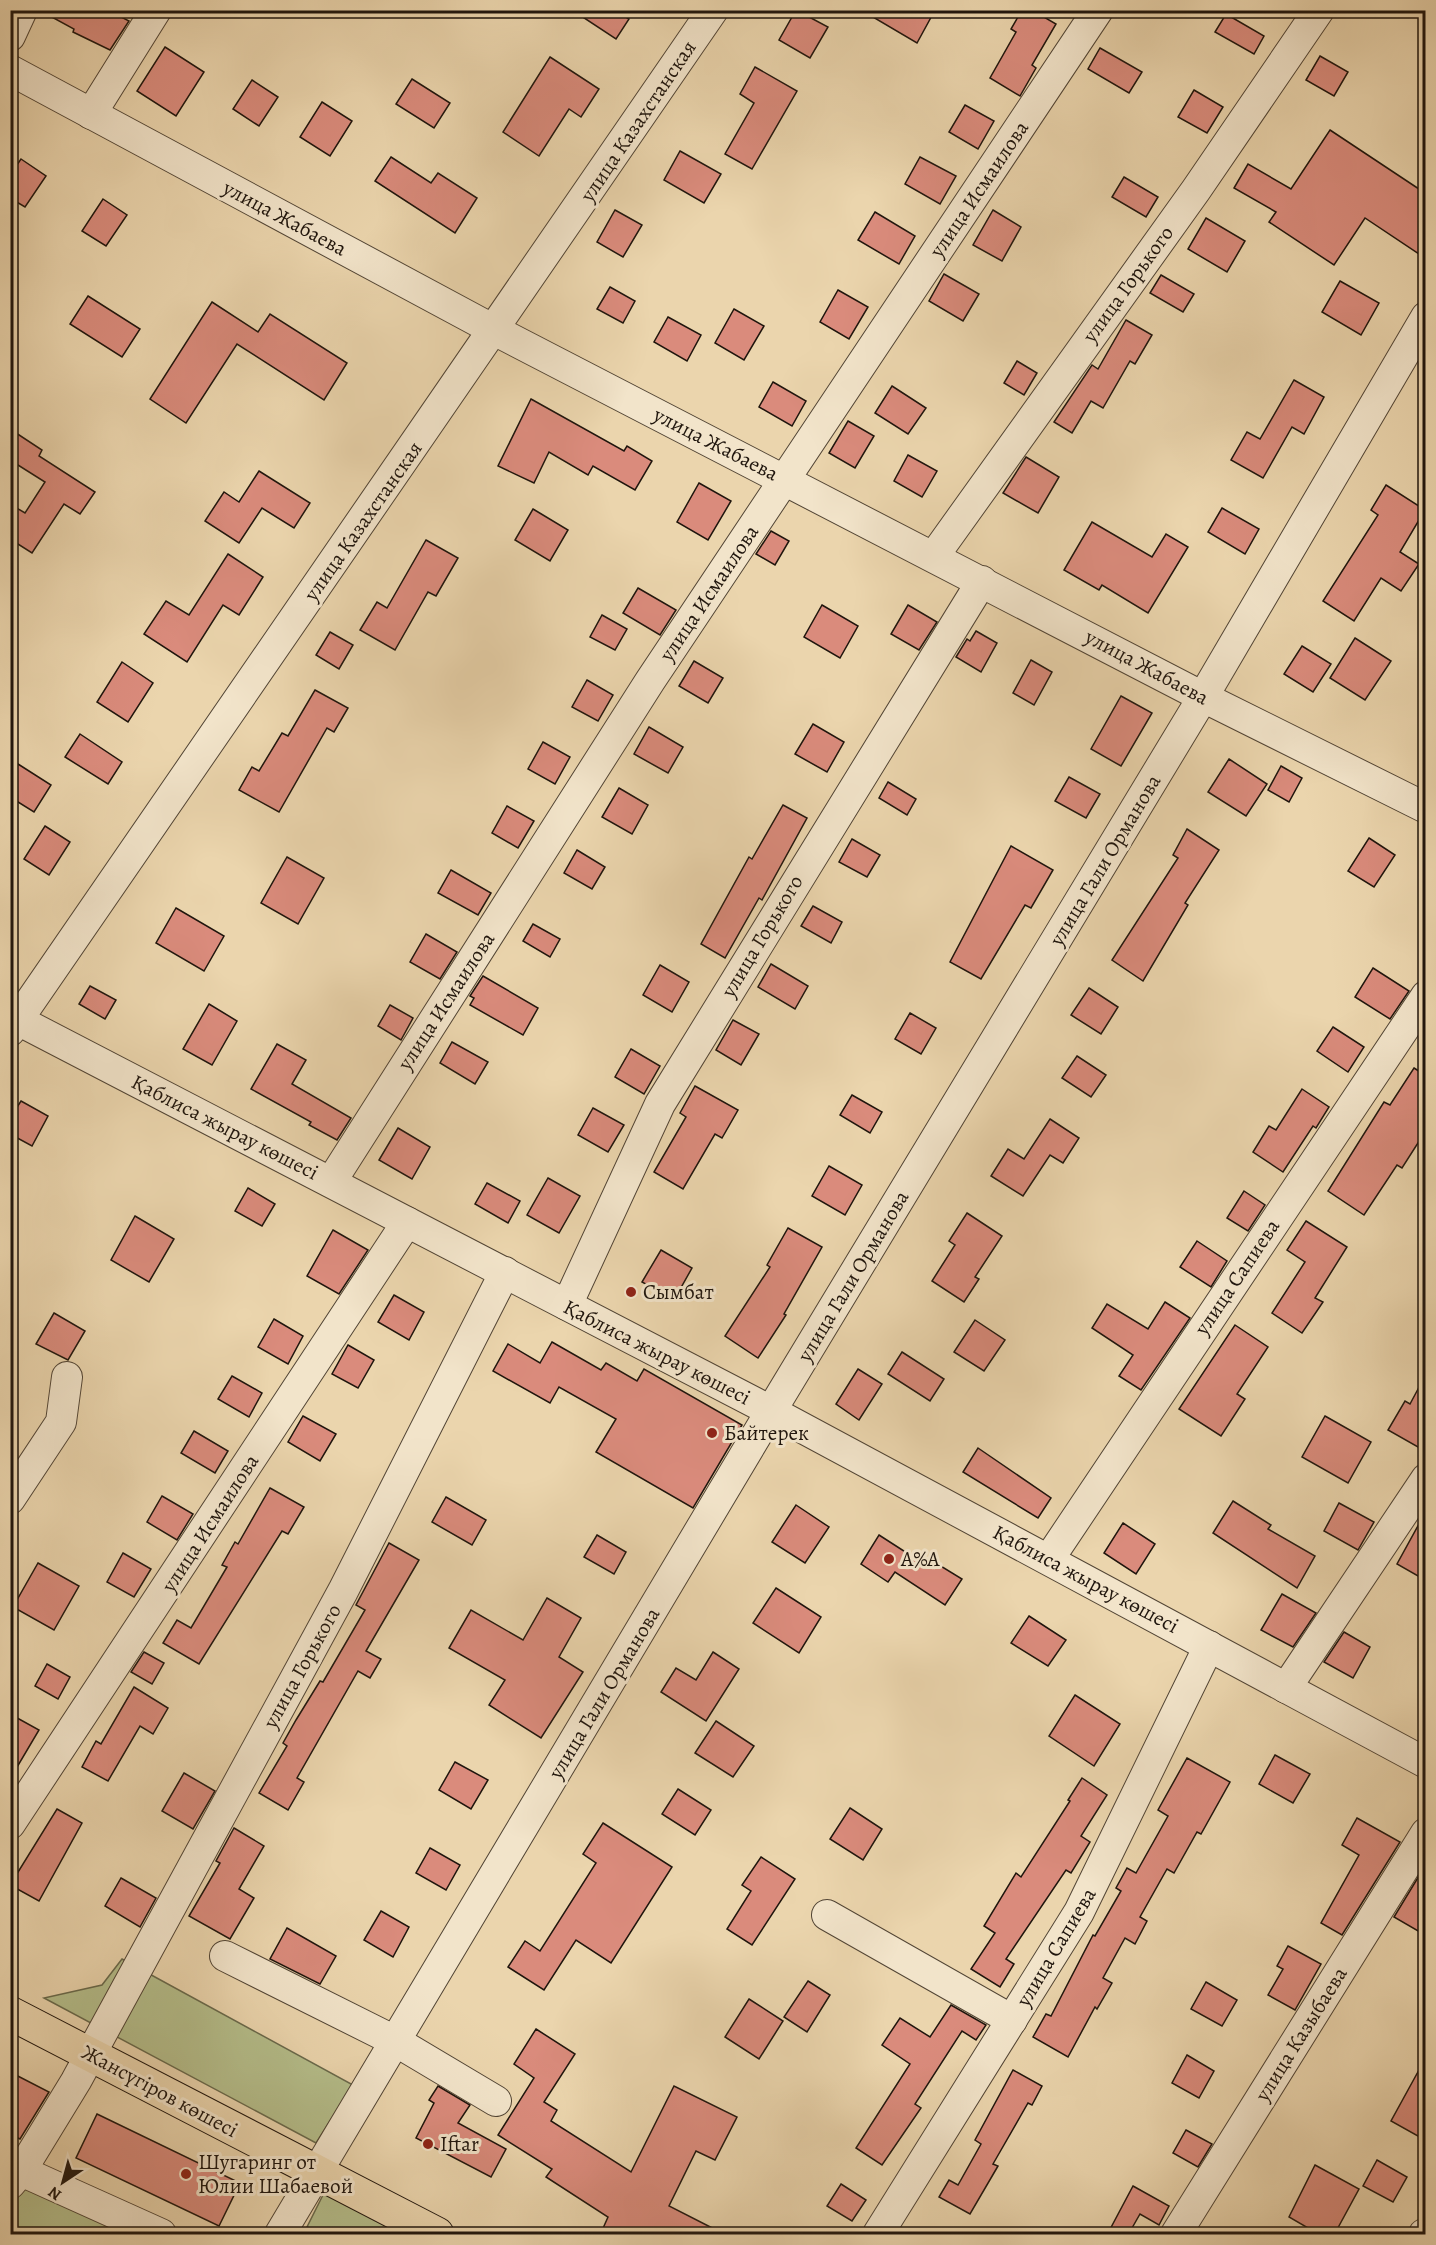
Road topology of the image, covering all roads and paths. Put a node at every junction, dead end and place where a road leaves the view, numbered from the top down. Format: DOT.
graph roads {
  1 [pos="22,10"];
  2 [pos="156,10"];
  3 [pos="713,10"];
  4 [pos="1098,10"];
  5 [pos="1319,10"];
  6 [pos="10,36"];
  7 [pos="10,70"];
  8 [pos="91,114"];
  9 [pos="1425,317"];
  10 [pos="494,330"];
  11 [pos="785,479"];
  12 [pos="934,556"];
  13 [pos="982,581"];
  14 [pos="1203,697"];
  15 [pos="1425,808"];
  16 [pos="1425,996"];
  17 [pos="13,1022"];
  18 [pos="331,1182"];
  19 [pos="407,1221"];
  20 [pos="505,1272"];
  21 [pos="567,1305"];
  22 [pos="67,1377"];
  23 [pos="771,1411"];
  24 [pos="1425,1479"];
  25 [pos="10,1499"];
  26 [pos="1049,1559"];
  27 [pos="1209,1646"];
  28 [pos="1286,1688"];
  29 [pos="1425,1763"];
  30 [pos="10,1824"];
  31 [pos="1425,1833"];
  32 [pos="827,1915"];
  33 [pos="225,1956"];
  34 [pos="10,2013"];
  35 [pos="1012,2020"];
  36 [pos="397,2042"];
  37 [pos="89,2054"];
  38 [pos="496,2101"];
  39 [pos="14,2174"];
  40 [pos="317,2174"];
  41 [pos="161,2235"];
  42 [pos="280,2235"];
  43 [pos="437,2235"];
  44 [pos="878,2235"];
  45 [pos="1176,2235"];
  1 -- 6 [label="street"];
  2 -- 8 [label="street"];
  3 -- 10 [label="street, улица Казахстанская"];
  4 -- 11 [label="street, улица Исмаилова"];
  5 -- 12 [label="street, улица Горького"];
  7 -- 8 [label="street, улица Жабаева"];
  8 -- 10 [label="street, улица Жабаева"];
  9 -- 14 [label="street, улица Гали Орманова"];
  10 -- 11 [label="street, улица Жабаева"];
  10 -- 17 [label="street, улица Казахстанская"];
  11 -- 12 [label="street, улица Жабаева"];
  11 -- 18 [label="street, улица Исмаилова"];
  12 -- 13 [label="street, улица Жабаева"];
  13 -- 14 [label="street, улица Жабаева"];
  13 -- 21 [label="street, улица Горького"];
  14 -- 15 [label="street, улица Жабаева"];
  14 -- 23 [label="street, улица Гали Орманова"];
  16 -- 26 [label="street, улица Сапиева"];
  17 -- 18 [label="street, Қаблиса жырау көшесі"];
  18 -- 19 [label="street, Қаблиса жырау көшесі"];
  19 -- 20 [label="street, Қаблиса жырау көшесі"];
  19 -- 30 [label="street, улица Исмаилова"];
  20 -- 21 [label="street, Қаблиса жырау көшесі"];
  20 -- 37 [label="street, улица Горького"];
  21 -- 23 [label="street, Қаблиса жырау көшесі"];
  22 -- 25 [label="street"];
  23 -- 26 [label="street, Қаблиса жырау көшесі"];
  23 -- 36 [label="street, улица Гали Орманова"];
  24 -- 28 [label="street"];
  26 -- 27 [label="street, Қаблиса жырау көшесі"];
  27 -- 28 [label="street, Қаблиса жырау көшесі"];
  27 -- 35 [label="street, улица Сапиева"];
  28 -- 29 [label="street, Қаблиса жырау көшесі"];
  31 -- 45 [label="street, улица Казыбаева"];
  32 -- 35 [label="street"];
  33 -- 36 [label="street"];
  34 -- 37 [label="main road, Жансүгіров көшесі"];
  35 -- 44 [label="street, улица Сапиева"];
  36 -- 38 [label="street"];
  36 -- 40 [label="street, улица Гали Орманова"];
  37 -- 39 [label="street, улица Горького"];
  37 -- 40 [label="main road, Жансүгіров көшесі"];
  39 -- 41 [label="street"];
  40 -- 42 [label="street, улица Гали Орманова"];
  40 -- 43 [label="main road, Жансүгіров көшесі"];
}
